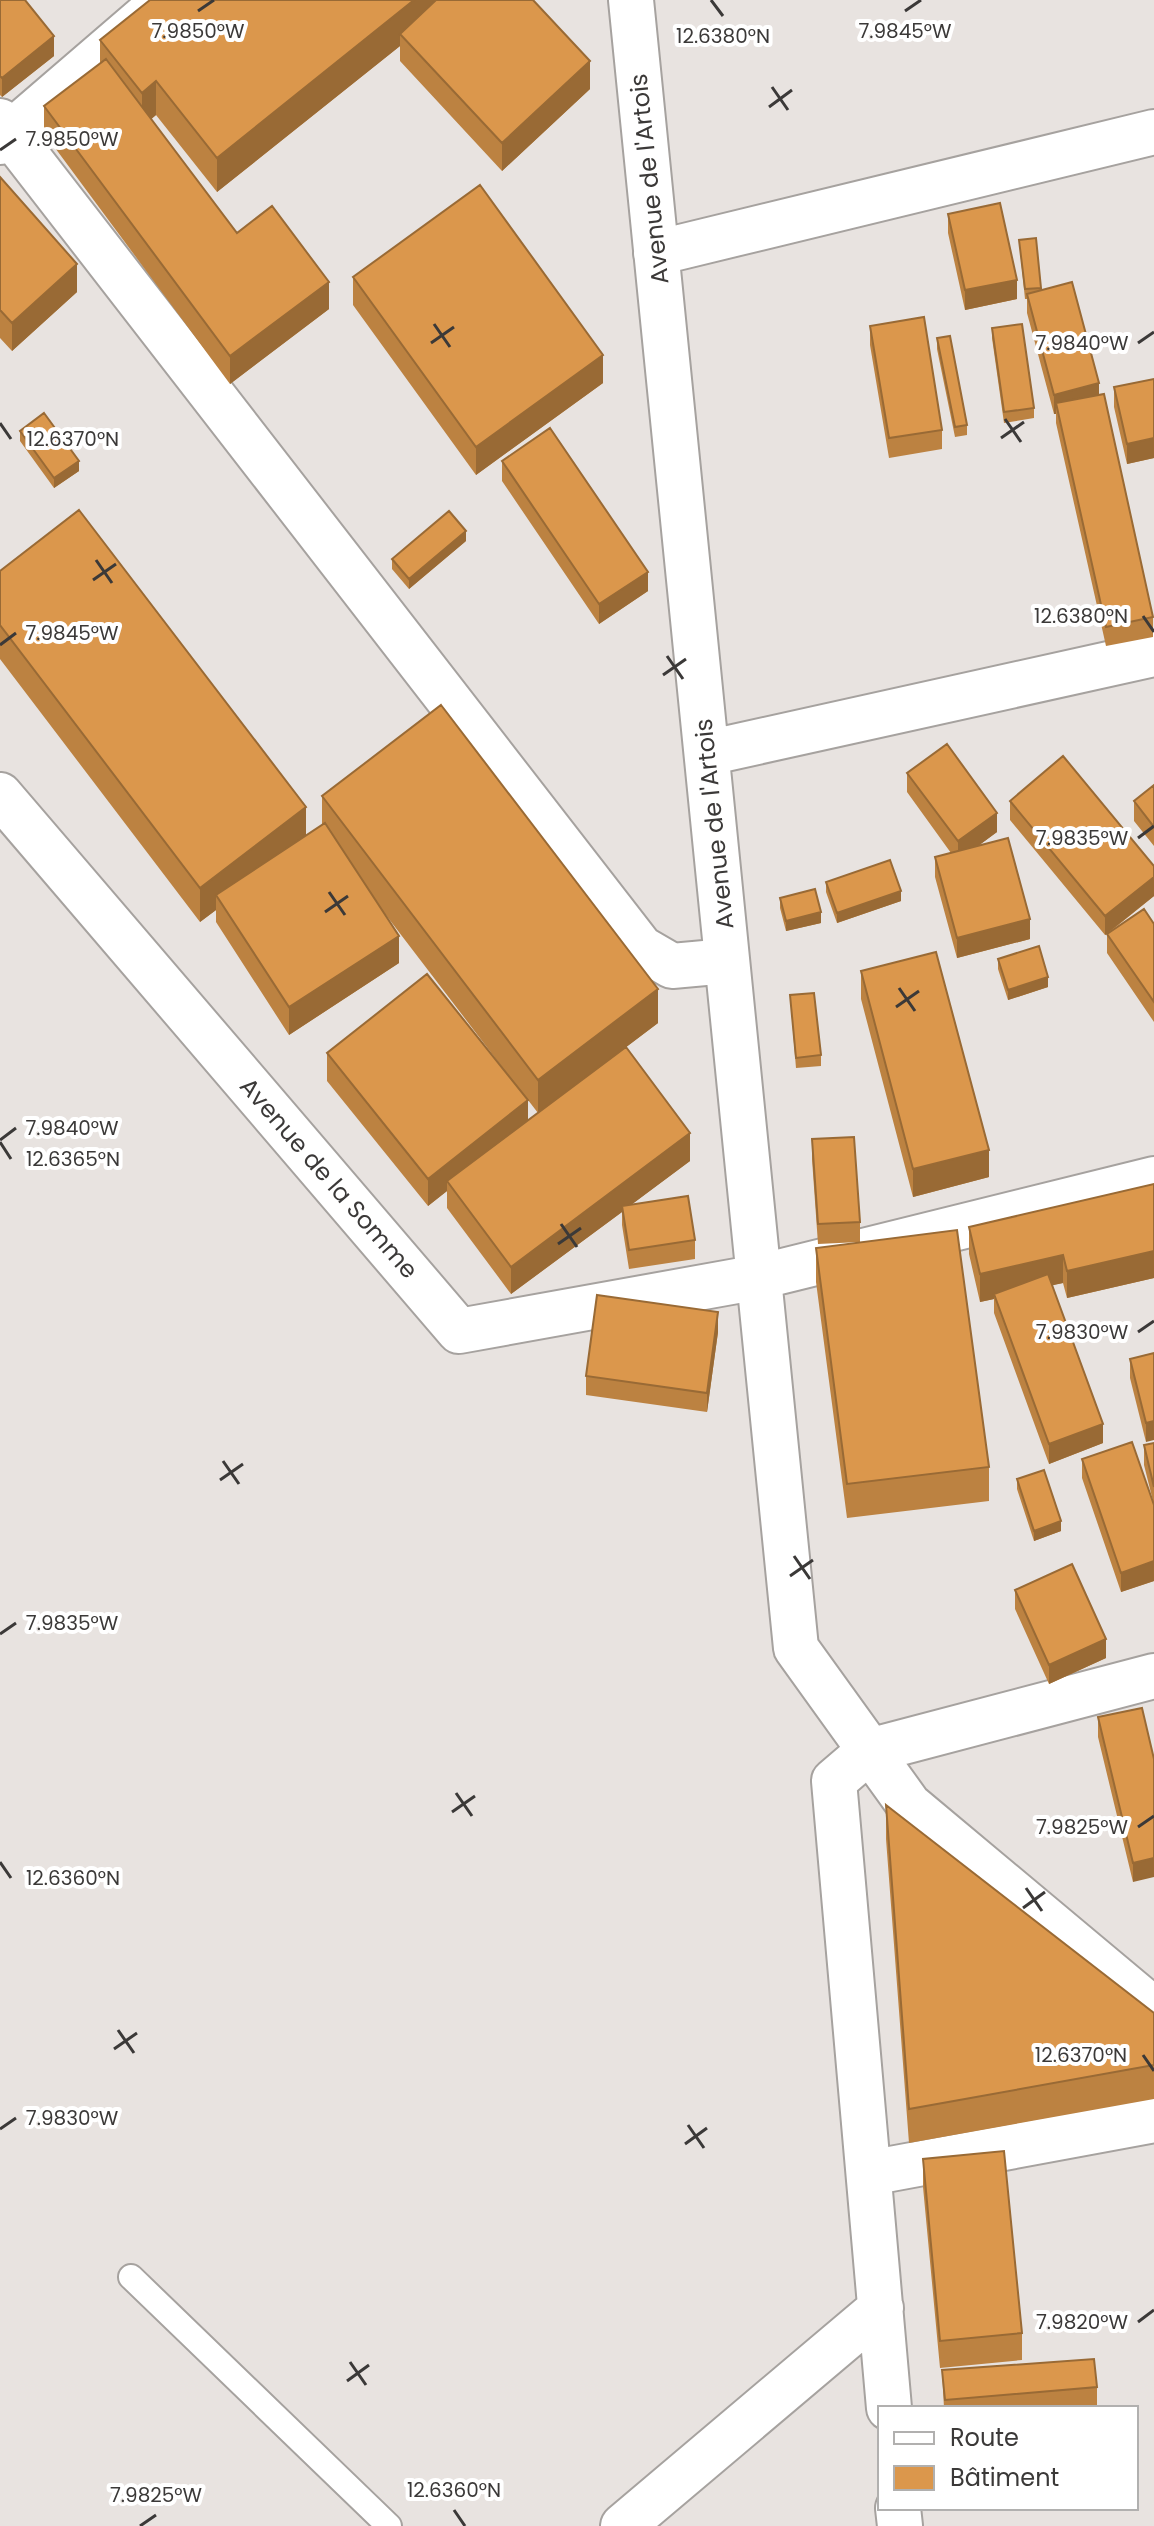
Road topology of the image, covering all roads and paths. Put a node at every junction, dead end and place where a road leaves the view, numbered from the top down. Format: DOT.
graph roads {
  1 [pos="165,0"];
  2 [pos="631,0"];
  3 [pos="3,132"];
  4 [pos="1154,132"];
  5 [pos="656,253"];
  6 [pos="1154,654"];
  7 [pos="707,753"];
  8 [pos="0,795"];
  9 [pos="727,961"];
  10 [pos="1154,1179"];
  11 [pos="759,1277"];
  12 [pos="1154,1676"];
  13 [pos="869,1751"];
  14 [pos="1154,2010"];
  15 [pos="1154,2120"];
  16 [pos="869,2173"];
  17 [pos="131,2277"];
  18 [pos="881,2308"];
  19 [pos="889,2406"];
  20 [pos="389,2526"];
  21 [pos="623,2526"];
  1 -- 3 [label="street"];
  2 -- 5 [label="street, Avenue de l'Artois"];
  3 -- 9 [label="street"];
  4 -- 5 [label="street"];
  5 -- 7 [label="street, Avenue de l'Artois"];
  6 -- 7 [label="street"];
  7 -- 9 [label="street, Avenue de l'Artois"];
  8 -- 11 [label="street, Avenue de la Somme"];
  9 -- 11 [label="street, Avenue de l'Artois"];
  10 -- 11 [label="street"];
  11 -- 13 [label="street, Avenue de l'Artois"];
  12 -- 13 [label="street"];
  13 -- 14 [label="street"];
  13 -- 16 [label="street"];
  15 -- 16 [label="street"];
  16 -- 18 [label="street"];
  17 -- 20 [label="lane"];
  18 -- 19 [label="street"];
  18 -- 21 [label="street"];
}
